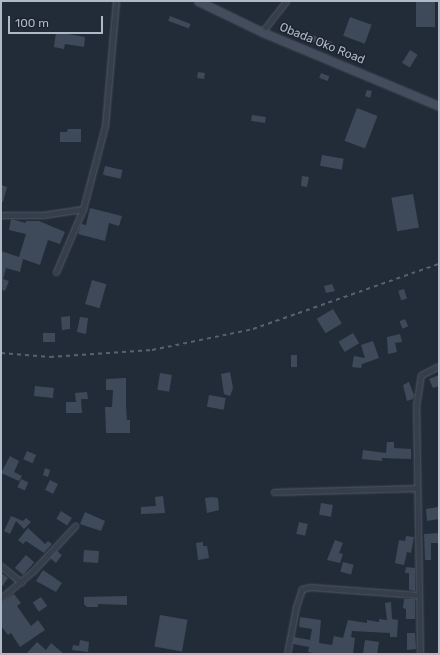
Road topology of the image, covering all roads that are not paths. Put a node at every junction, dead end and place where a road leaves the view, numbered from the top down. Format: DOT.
graph roads {
  1 [pos="116,1"];
  2 [pos="198,1"];
  3 [pos="286,1"];
  4 [pos="262,32"];
  5 [pos="439,106"];
  6 [pos="83,209"];
  7 [pos="1,215"];
  8 [pos="56,272"];
  9 [pos="439,366"];
  10 [pos="417,488"];
  11 [pos="274,492"];
  12 [pos="75,526"];
  13 [pos="1,566"];
  14 [pos="21,582"];
  15 [pos="419,595"];
  16 [pos="1,598"];
  17 [pos="287,654"];
  18 [pos="420,654"];
  1 -- 6 [label="street"];
  2 -- 4 [label="main road, Obada Oko Road"];
  3 -- 4 [label="street"];
  4 -- 5 [label="main road, Obada Oko Road"];
  6 -- 7 [label="street"];
  6 -- 8 [label="street"];
  9 -- 10 [label="street"];
  10 -- 11 [label="street"];
  10 -- 15 [label="street"];
  12 -- 14 [label="street"];
  13 -- 14 [label="street"];
  14 -- 16 [label="street"];
  15 -- 17 [label="street"];
  15 -- 18 [label="street"];
}
